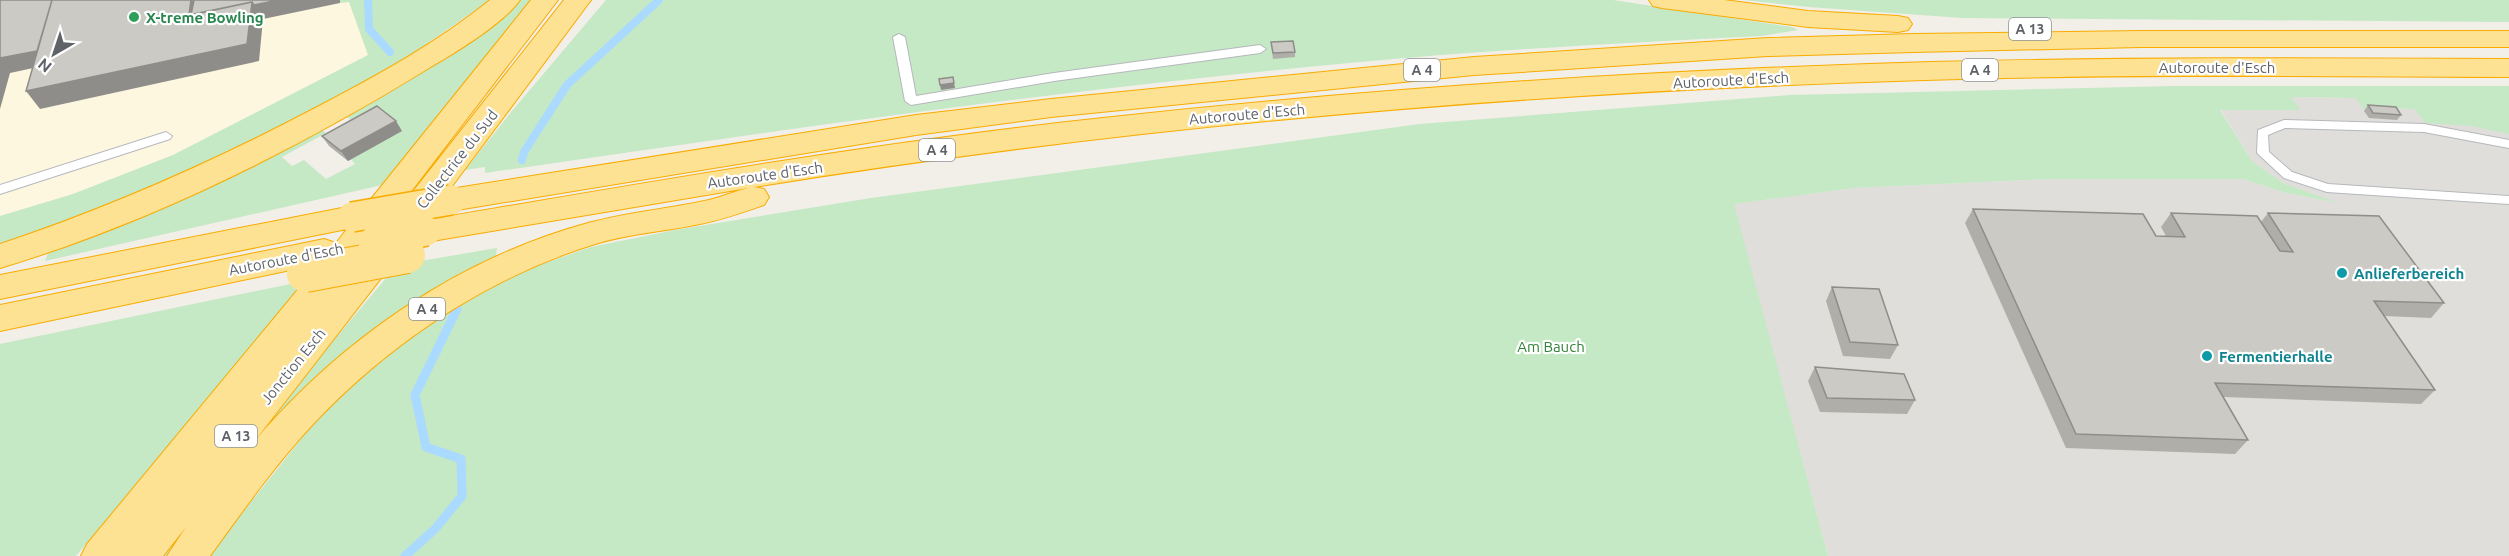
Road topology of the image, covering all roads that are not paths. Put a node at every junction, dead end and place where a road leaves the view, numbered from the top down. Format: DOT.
graph roads {
  1 [pos="507,0"];
  2 [pos="545,0"];
  3 [pos="578,0"];
  4 [pos="1662,0"];
  5 [pos="898,37"];
  6 [pos="2401,38"];
  7 [pos="2509,39"];
  8 [pos="1260,49"];
  9 [pos="2509,68"];
  10 [pos="1452,97"];
  11 [pos="914,113"];
  12 [pos="166,136"];
  13 [pos="2509,144"];
  14 [pos="0,190"];
  15 [pos="753,197"];
  16 [pos="2509,200"];
  17 [pos="416,243"];
  18 [pos="0,256"];
  19 [pos="314,262"];
  20 [pos="0,287"];
  21 [pos="333,315"];
  22 [pos="0,318"];
  23 [pos="0,335"];
  24 [pos="101,556"];
  25 [pos="140,556"];
  26 [pos="187,556"];
  1 -- 18 [label="highway"];
  2 -- 24 [label="highway"];
  3 -- 21 [label="highway, Collectrice du Sud / A 13"];
  4 -- 6 [label="highway, A 13"];
  5 -- 11 [label="lane"];
  6 -- 7 [label="highway, Autoroute d'Esch / A 4"];
  6 -- 11 [label="highway, Autoroute d'Esch / A 4"];
  8 -- 11 [label="lane"];
  9 -- 10 [label="highway, Autoroute d'Esch / A 4"];
  10 -- 15 [label="highway, A 4"];
  10 -- 17 [label="highway, Autoroute d'Esch / A 4"];
  11 -- 20 [label="highway, Autoroute d'Esch / A 4, bridge"];
  12 -- 14 [label="lane"];
  13 -- 16 [label="lane"];
  15 -- 17 [label="highway, A 4"];
  15 -- 26 [label="highway, A 4"];
  17 -- 19 [label="highway, A 4, bridge"];
  19 -- 22 [label="highway, Autoroute d'Esch / A 4"];
  19 -- 23 [label="highway, A 4"];
  21 -- 25 [label="highway, Jonction Esch / A 13"];
}
